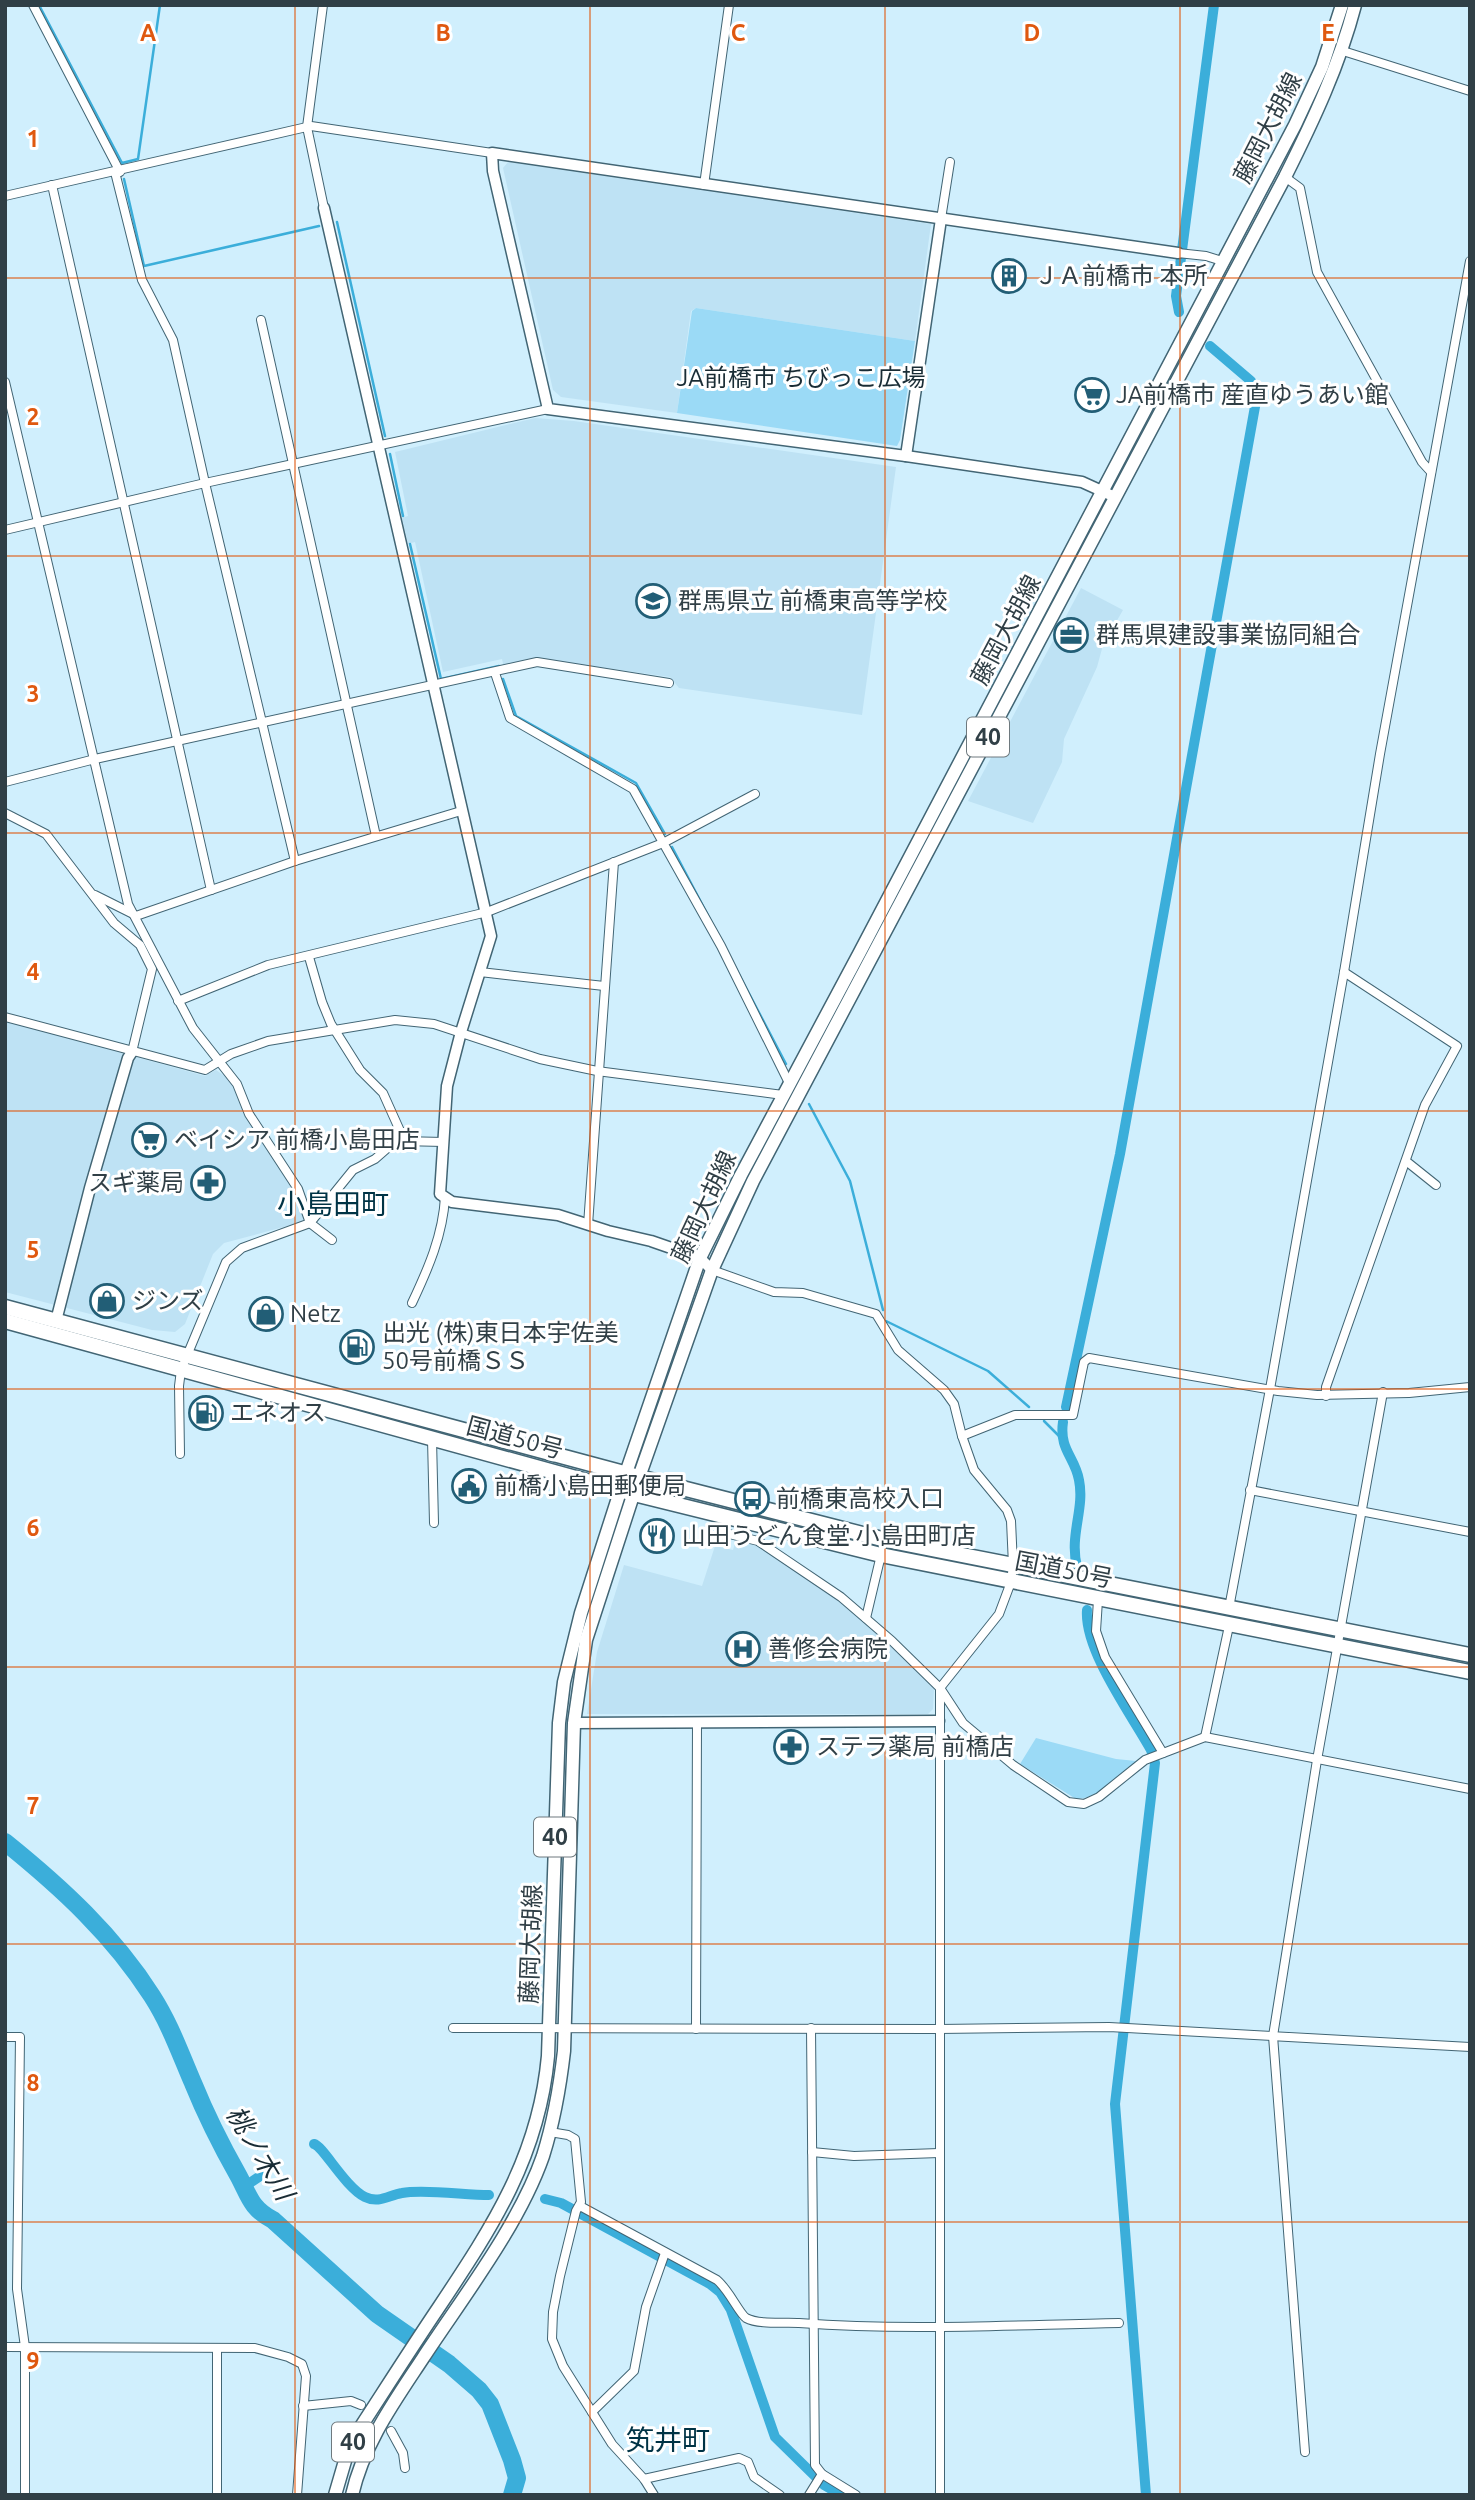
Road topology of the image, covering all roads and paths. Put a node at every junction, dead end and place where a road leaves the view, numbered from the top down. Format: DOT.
graph roads {
  1 [pos="33,5"];
  2 [pos="323,5"];
  3 [pos="729,5"];
  4 [pos="1342,5"];
  5 [pos="1355,5"];
  6 [pos="1343,51"];
  7 [pos="1470,90"];
  8 [pos="307,127"];
  9 [pos="492,153"];
  10 [pos="950,162"];
  11 [pos="118,172"];
  12 [pos="1285,177"];
  13 [pos="52,185"];
  14 [pos="704,185"];
  15 [pos="5,196"];
  16 [pos="324,208"];
  17 [pos="941,219"];
  18 [pos="1182,253"];
  19 [pos="1222,261"];
  20 [pos="1470,261"];
  21 [pos="261,320"];
  22 [pos="5,382"];
  23 [pos="548,409"];
  24 [pos="379,444"];
  25 [pos="906,456"];
  26 [pos="293,463"];
  27 [pos="1432,472"];
  28 [pos="205,483"];
  29 [pos="1103,491"];
  30 [pos="1115,497"];
  31 [pos="124,502"];
  32 [pos="39,523"];
  33 [pos="5,530"];
  34 [pos="495,673"];
  35 [pos="669,683"];
  36 [pos="433,687"];
  37 [pos="347,705"];
  38 [pos="262,723"];
  39 [pos="178,741"];
  40 [pos="95,759"];
  41 [pos="5,772"];
  42 [pos="6,782"];
  43 [pos="755,794"];
  44 [pos="461,811"];
  45 [pos="5,813"];
  46 [pos="376,836"];
  47 [pos="663,843"];
  48 [pos="295,861"];
  49 [pos="614,862"];
  50 [pos="211,890"];
  51 [pos="92,893"];
  52 [pos="487,912"];
  53 [pos="136,916"];
  54 [pos="309,957"];
  55 [pos="480,972"];
  56 [pos="1344,972"];
  57 [pos="604,986"];
  58 [pos="178,1001"];
  59 [pos="5,1017"];
  60 [pos="336,1028"];
  61 [pos="461,1032"];
  62 [pos="132,1052"];
  63 [pos="220,1061"];
  64 [pos="597,1071"];
  65 [pos="786,1089"];
  66 [pos="405,1142"];
  67 [pos="444,1142"];
  68 [pos="1406,1161"];
  69 [pos="1436,1185"];
  70 [pos="445,1197"];
  71 [pos="310,1223"];
  72 [pos="587,1225"];
  73 [pos="332,1240"];
  74 [pos="700,1258"];
  75 [pos="712,1270"];
  76 [pos="412,1303"];
  77 [pos="5,1307"];
  78 [pos="5,1321"];
  79 [pos="56,1321"];
  80 [pos="186,1354"];
  81 [pos="181,1370"];
  82 [pos="1470,1387"];
  83 [pos="1270,1389"];
  84 [pos="1383,1392"];
  85 [pos="1326,1396"];
  86 [pos="962,1436"];
  87 [pos="432,1439"];
  88 [pos="180,1454"];
  89 [pos="632,1475"];
  90 [pos="1250,1490"];
  91 [pos="627,1492"];
  92 [pos="1361,1511"];
  93 [pos="434,1523"];
  94 [pos="1470,1531"];
  95 [pos="721,1532"];
  96 [pos="881,1555"];
  97 [pos="1013,1565"];
  98 [pos="1010,1582"];
  99 [pos="1098,1600"];
  100 [pos="1229,1608"];
  101 [pos="866,1618"];
  102 [pos="1229,1626"];
  103 [pos="1339,1630"];
  104 [pos="1337,1646"];
  105 [pos="1470,1655"];
  106 [pos="1470,1672"];
  107 [pos="940,1688"];
  108 [pos="939,1721"];
  109 [pos="697,1722"];
  110 [pos="574,1723"];
  111 [pos="1205,1737"];
  112 [pos="1163,1753"];
  113 [pos="1317,1760"];
  114 [pos="1470,1789"];
  115 [pos="453,2028"];
  116 [pos="550,2028"];
  117 [pos="565,2028"];
  118 [pos="811,2028"];
  119 [pos="696,2029"];
  120 [pos="939,2029"];
  121 [pos="5,2036"];
  122 [pos="1273,2036"];
  123 [pos="1470,2047"];
  124 [pos="550,2132"];
  125 [pos="812,2152"];
  126 [pos="939,2153"];
  127 [pos="580,2207"];
  128 [pos="664,2257"];
  129 [pos="1119,2323"];
  130 [pos="813,2324"];
  131 [pos="939,2326"];
  132 [pos="5,2347"];
  133 [pos="25,2347"];
  134 [pos="217,2348"];
  135 [pos="361,2405"];
  136 [pos="303,2406"];
  137 [pos="592,2412"];
  138 [pos="391,2431"];
  139 [pos="1305,2452"];
  140 [pos="405,2468"];
  141 [pos="820,2477"];
  142 [pos="644,2479"];
  143 [pos="24,2495"];
  144 [pos="217,2495"];
  145 [pos="297,2495"];
  146 [pos="335,2495"];
  147 [pos="352,2495"];
  148 [pos="654,2495"];
  149 [pos="780,2495"];
  150 [pos="809,2495"];
  151 [pos="856,2495"];
  152 [pos="940,2495"];
  1 -- 11 [label="street"];
  2 -- 8 [label="street"];
  3 -- 14 [label="street"];
  4 -- 19 [label="main road, 藤岡大胡線 / 40"];
  5 -- 6 [label="main road, 藤岡大胡線 / 40"];
  6 -- 7 [label="street"];
  6 -- 12 [label="main road, 藤岡大胡線 / 40"];
  8 -- 9 [label="street"];
  8 -- 11 [label="street"];
  8 -- 16 [label="street"];
  9 -- 14 [label="street"];
  9 -- 23 [label="street"];
  10 -- 17 [label="street"];
  11 -- 13 [label="street"];
  11 -- 28 [label="street"];
  12 -- 27 [label="street"];
  12 -- 30 [label="main road, 藤岡大胡線 / 40"];
  13 -- 15 [label="street"];
  13 -- 31 [label="street"];
  14 -- 17 [label="street"];
  16 -- 24 [label="street"];
  17 -- 18 [label="street"];
  17 -- 25 [label="street"];
  18 -- 19 [label="street"];
  19 -- 29 [label="main road, 藤岡大胡線 / 40"];
  20 -- 27 [label="street"];
  21 -- 26 [label="street"];
  22 -- 32 [label="street"];
  23 -- 24 [label="street"];
  23 -- 25 [label="street"];
  24 -- 26 [label="street"];
  24 -- 36 [label="street"];
  25 -- 29 [label="street"];
  26 -- 28 [label="street"];
  26 -- 37 [label="street"];
  27 -- 56 [label="street"];
  28 -- 31 [label="street"];
  28 -- 38 [label="street"];
  29 -- 30 [label="street"];
  29 -- 65 [label="main road, 藤岡大胡線 / 40"];
  30 -- 75 [label="main road, 藤岡大胡線 / 40"];
  31 -- 32 [label="street"];
  31 -- 39 [label="street"];
  32 -- 33 [label="street"];
  32 -- 40 [label="street"];
  34 -- 35 [label="street"];
  34 -- 36 [label="street"];
  34 -- 47 [label="street"];
  36 -- 37 [label="street"];
  36 -- 44 [label="street"];
  37 -- 38 [label="street"];
  37 -- 46 [label="street"];
  38 -- 39 [label="street"];
  38 -- 48 [label="street"];
  39 -- 40 [label="street"];
  39 -- 50 [label="street"];
  40 -- 42 [label="street"];
  40 -- 53 [label="street"];
  41 -- 42 [label="street"];
  43 -- 47 [label="street"];
  44 -- 46 [label="street"];
  44 -- 52 [label="street"];
  45 -- 51 [label="street"];
  46 -- 48 [label="street"];
  47 -- 49 [label="street"];
  47 -- 65 [label="street"];
  48 -- 50 [label="street"];
  49 -- 52 [label="street"];
  49 -- 57 [label="street"];
  50 -- 53 [label="street"];
  51 -- 53 [label="street"];
  51 -- 62 [label="street"];
  52 -- 54 [label="street"];
  52 -- 55 [label="street"];
  53 -- 58 [label="street"];
  54 -- 58 [label="street"];
  54 -- 60 [label="street"];
  55 -- 57 [label="street"];
  55 -- 61 [label="street"];
  56 -- 68 [label="street"];
  56 -- 83 [label="street"];
  57 -- 64 [label="street"];
  58 -- 63 [label="street"];
  59 -- 62 [label="street"];
  60 -- 61 [label="street"];
  60 -- 63 [label="street"];
  60 -- 66 [label="street"];
  61 -- 64 [label="street"];
  61 -- 67 [label="street"];
  62 -- 63 [label="street"];
  62 -- 79 [label="street"];
  63 -- 71 [label="street"];
  64 -- 65 [label="street"];
  64 -- 72 [label="street"];
  65 -- 74 [label="main road, 藤岡大胡線 / 40"];
  66 -- 67 [label="street"];
  66 -- 71 [label="street"];
  67 -- 70 [label="street"];
  68 -- 69 [label="street"];
  68 -- 85 [label="street"];
  70 -- 72 [label="street"];
  70 -- 76 [label="street"];
  71 -- 73 [label="street"];
  71 -- 80 [label="street"];
  72 -- 74 [label="street"];
  74 -- 75 [label="street"];
  74 -- 89 [label="main road, 藤岡大胡線 / 40"];
  75 -- 86 [label="street"];
  75 -- 89 [label="main road, 藤岡大胡線 / 40"];
  77 -- 79 [label="highway, 国道50号"];
  78 -- 81 [label="highway, 国道50号"];
  79 -- 80 [label="highway, 国道50号"];
  80 -- 81 [label="street"];
  80 -- 89 [label="highway, 国道50号"];
  81 -- 87 [label="highway, 国道50号"];
  81 -- 88 [label="street"];
  82 -- 84 [label="street"];
  83 -- 85 [label="street"];
  83 -- 86 [label="street"];
  83 -- 90 [label="street"];
  84 -- 85 [label="street"];
  84 -- 92 [label="street"];
  86 -- 97 [label="street"];
  87 -- 91 [label="highway, 国道50号"];
  87 -- 93 [label="street"];
  89 -- 91 [label="main road, 藤岡大胡線 / 40"];
  89 -- 97 [label="highway, 国道50号"];
  90 -- 92 [label="street"];
  90 -- 100 [label="street"];
  91 -- 96 [label="highway, 国道50号"];
  91 -- 110 [label="main road, 藤岡大胡線 / 40"];
  91 -- 116 [label="main road, 藤岡大胡線 / 40"];
  92 -- 94 [label="street"];
  92 -- 103 [label="street"];
  95 -- 101 [label="street"];
  96 -- 98 [label="highway, 国道50号"];
  96 -- 101 [label="street"];
  97 -- 98 [label="street"];
  97 -- 100 [label="highway, 国道50号"];
  98 -- 99 [label="highway, 国道50号"];
  98 -- 107 [label="street"];
  99 -- 102 [label="highway, 国道50号"];
  99 -- 112 [label="street"];
  100 -- 103 [label="highway, 国道50号"];
  101 -- 107 [label="street"];
  102 -- 104 [label="highway, 国道50号"];
  102 -- 111 [label="street"];
  103 -- 104 [label="street"];
  103 -- 105 [label="highway, 国道50号"];
  104 -- 106 [label="highway, 国道50号"];
  104 -- 113 [label="street"];
  107 -- 108 [label="street"];
  107 -- 112 [label="street"];
  108 -- 109 [label="street"];
  108 -- 120 [label="street"];
  109 -- 110 [label="street"];
  109 -- 119 [label="street"];
  110 -- 117 [label="main road, 藤岡大胡線 / 40"];
  111 -- 112 [label="street"];
  111 -- 113 [label="street"];
  113 -- 114 [label="street"];
  113 -- 122 [label="street"];
  115 -- 116 [label="street"];
  116 -- 117 [label="street"];
  116 -- 146 [label="main road, 藤岡大胡線 / 40"];
  117 -- 119 [label="street"];
  117 -- 124 [label="main road, 藤岡大胡線 / 40"];
  118 -- 119 [label="street"];
  118 -- 120 [label="street"];
  118 -- 125 [label="street"];
  120 -- 122 [label="street"];
  120 -- 126 [label="street"];
  121 -- 133 [label="street"];
  122 -- 123 [label="street"];
  122 -- 139 [label="street"];
  124 -- 127 [label="street"];
  124 -- 147 [label="main road, 藤岡大胡線 / 40"];
  125 -- 126 [label="street"];
  125 -- 130 [label="street"];
  126 -- 131 [label="street"];
  127 -- 128 [label="street"];
  127 -- 137 [label="street"];
  128 -- 130 [label="street"];
  128 -- 137 [label="street"];
  129 -- 131 [label="street"];
  130 -- 131 [label="street"];
  130 -- 141 [label="street"];
  131 -- 152 [label="street"];
  132 -- 133 [label="street"];
  133 -- 134 [label="street"];
  133 -- 143 [label="street"];
  134 -- 136 [label="street"];
  134 -- 144 [label="street"];
  135 -- 136 [label="street"];
  136 -- 145 [label="street"];
  137 -- 142 [label="street"];
  138 -- 140 [label="street"];
  141 -- 150 [label="street"];
  141 -- 151 [label="street"];
  142 -- 148 [label="street"];
  142 -- 149 [label="street"];
}
